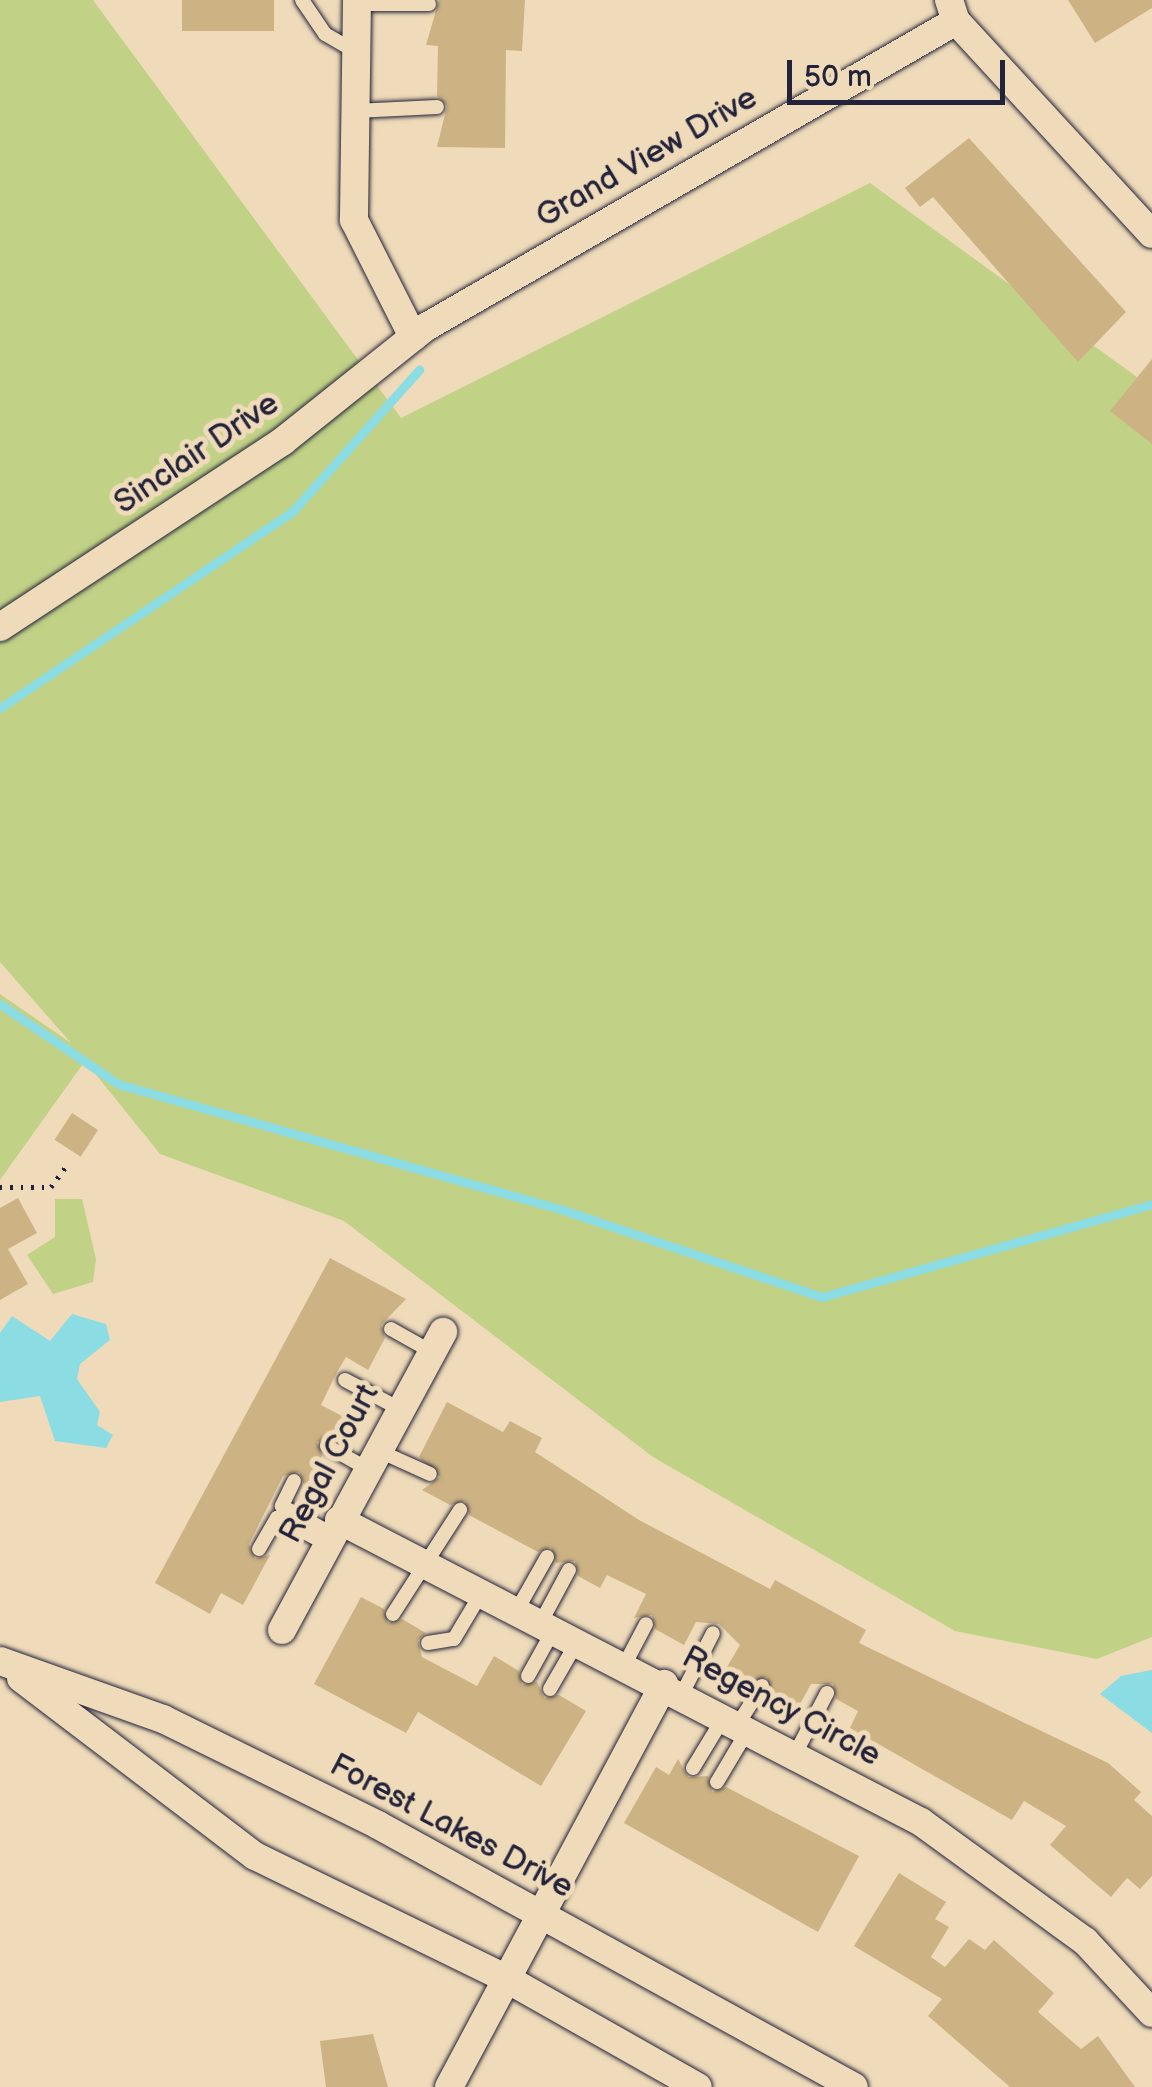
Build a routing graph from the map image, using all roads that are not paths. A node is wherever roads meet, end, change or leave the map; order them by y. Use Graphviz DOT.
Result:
graph roads {
  1 [pos="302,0"];
  2 [pos="357,2"];
  3 [pos="429,4"];
  4 [pos="952,10"];
  5 [pos="354,51"];
  6 [pos="437,107"];
  7 [pos="354,111"];
  8 [pos="1152,234"];
  9 [pos="419,332"];
  10 [pos="0,627"];
  11 [pos="390,1329"];
  12 [pos="438,1342"];
  13 [pos="345,1380"];
  14 [pos="398,1408"];
  15 [pos="328,1446"];
  16 [pos="371,1459"];
  17 [pos="430,1474"];
  18 [pos="294,1482"];
  19 [pos="460,1510"];
  20 [pos="333,1533"];
  21 [pos="259,1550"];
  22 [pos="547,1557"];
  23 [pos="425,1564"];
  24 [pos="569,1570"];
  25 [pos="482,1592"];
  26 [pos="393,1614"];
  27 [pos="646,1624"];
  28 [pos="547,1625"];
  29 [pos="282,1630"];
  30 [pos="713,1633"];
  31 [pos="428,1643"];
  32 [pos="0,1661"];
  33 [pos="625,1664"];
  34 [pos="528,1676"];
  35 [pos="762,1686"];
  36 [pos="550,1689"];
  37 [pos="673,1689"];
  38 [pos="827,1694"];
  39 [pos="737,1723"];
  40 [pos="795,1754"];
  41 [pos="693,1768"];
  42 [pos="717,1782"];
  43 [pos="542,1914"];
  44 [pos="507,1979"];
  45 [pos="1152,2014"];
  46 [pos="450,2087"];
  47 [pos="698,2087"];
  48 [pos="854,2087"];
  1 -- 5 [label="lane"];
  2 -- 3 [label="lane"];
  2 -- 5 [label="street"];
  4 -- 8 [label="street"];
  4 -- 9 [label="street, Grand View Drive"];
  5 -- 7 [label="street"];
  6 -- 7 [label="lane"];
  7 -- 9 [label="street"];
  9 -- 10 [label="street, Sinclair Drive"];
  11 -- 12 [label="lane"];
  12 -- 14 [label="street, Regal Court"];
  13 -- 14 [label="lane"];
  14 -- 16 [label="street, Regal Court"];
  15 -- 16 [label="lane"];
  16 -- 17 [label="lane"];
  16 -- 20 [label="street, Regal Court"];
  18 -- 20 [label="lane"];
  19 -- 23 [label="lane"];
  20 -- 21 [label="lane"];
  20 -- 23 [label="street, Regency Circle"];
  20 -- 29 [label="street, Regal Court"];
  22 -- 28 [label="lane"];
  23 -- 25 [label="street, Regency Circle"];
  23 -- 26 [label="lane"];
  24 -- 28 [label="lane"];
  25 -- 28 [label="street, Regency Circle"];
  25 -- 31 [label="lane"];
  27 -- 33 [label="lane"];
  28 -- 33 [label="street, Regency Circle"];
  28 -- 34 [label="lane"];
  28 -- 36 [label="lane"];
  30 -- 37 [label="lane"];
  32 -- 43 [label="street, Forest Lakes Drive"];
  32 -- 44 [label="street, Forest Lakes Drive"];
  33 -- 37 [label="street, Regency Circle"];
  35 -- 39 [label="lane"];
  37 -- 39 [label="street, Regency Circle"];
  37 -- 43 [label="street"];
  38 -- 40 [label="lane"];
  39 -- 40 [label="street, Regency Circle"];
  39 -- 41 [label="lane"];
  39 -- 42 [label="lane"];
  40 -- 45 [label="street, Regency Circle"];
  43 -- 44 [label="street"];
  43 -- 48 [label="street, Forest Lakes Drive"];
  44 -- 46 [label="street"];
  44 -- 47 [label="street, Forest Lakes Drive"];
}
